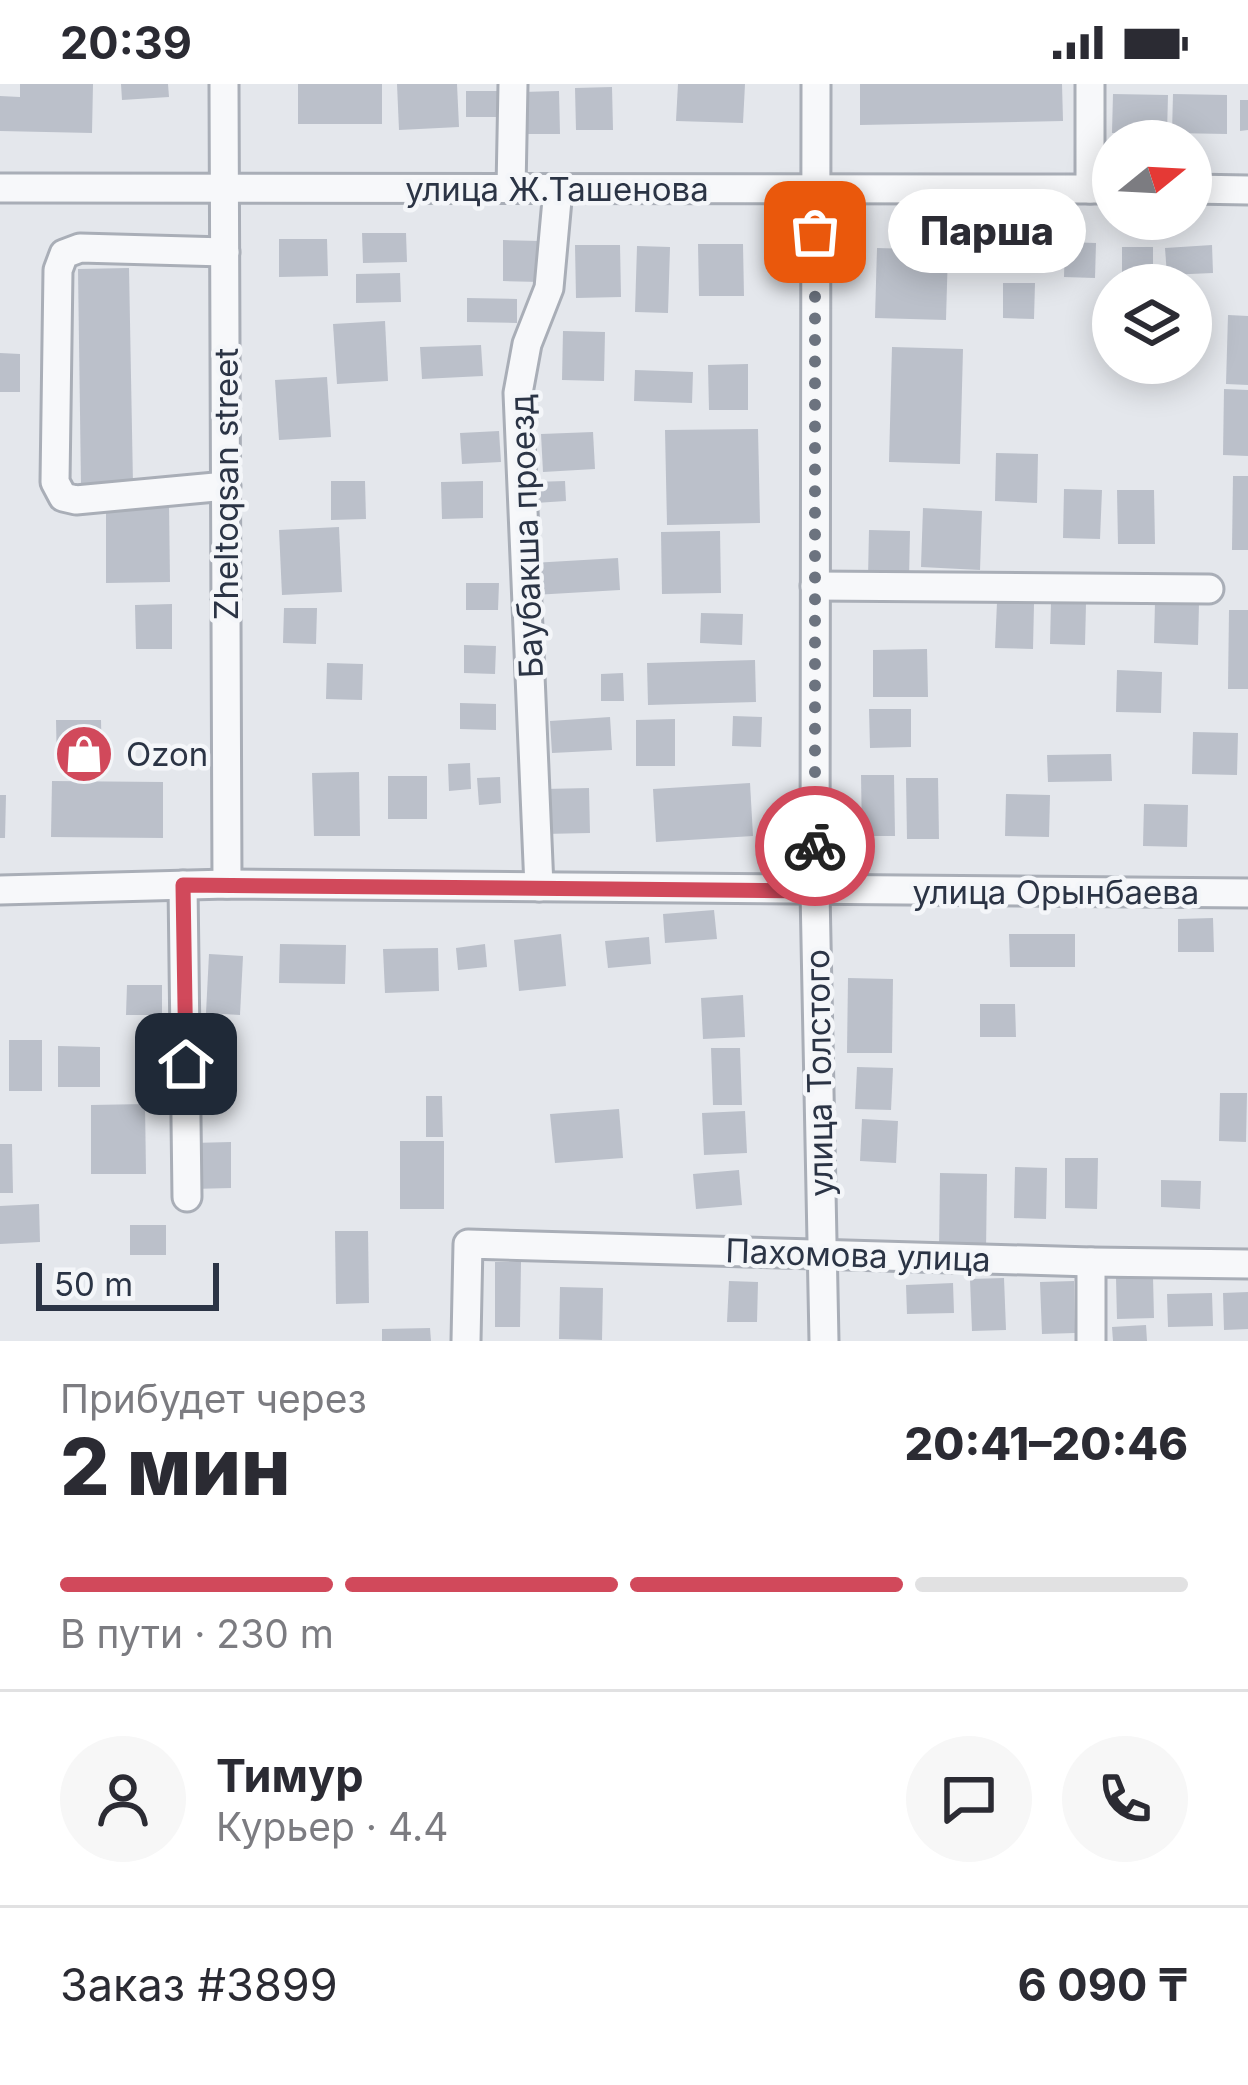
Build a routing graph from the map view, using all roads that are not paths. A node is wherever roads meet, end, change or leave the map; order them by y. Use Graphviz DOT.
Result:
graph roads {
  1 [pos="224,84"];
  2 [pos="513,84"];
  3 [pos="816,84"];
  4 [pos="1090,84"];
  5 [pos="1094,120"];
  6 [pos="0,188"];
  7 [pos="815,188"];
  8 [pos="225,189"];
  9 [pos="511,189"];
  10 [pos="558,189"];
  11 [pos="1092,189"];
  12 [pos="1212,189"];
  13 [pos="1248,190"];
  14 [pos="225,252"];
  15 [pos="226,486"];
  16 [pos="815,586"];
  17 [pos="1209,589"];
  18 [pos="227,884"];
  19 [pos="183,885"];
  20 [pos="539,887"];
  21 [pos="0,890"];
  22 [pos="815,891"];
  23 [pos="1248,893"];
  24 [pos="187,1197"];
  25 [pos="822,1254"];
  26 [pos="1091,1262"];
  27 [pos="1248,1264"];
  28 [pos="466,1341"];
  29 [pos="824,1341"];
  30 [pos="1091,1341"];
  1 -- 8 [label="street, Zheltoqsan street"];
  2 -- 9 [label="street"];
  3 -- 7 [label="street, улица Толстого"];
  4 -- 5 [label="street"];
  6 -- 8 [label="street, улица Ж.Ташенова"];
  7 -- 10 [label="street, улица Ж.Ташенова"];
  7 -- 11 [label="street, улица Ж.Ташенова"];
  7 -- 16 [label="street, улица Толстого"];
  8 -- 9 [label="street, улица Ж.Ташенова"];
  8 -- 14 [label="street, Zheltoqsan street"];
  9 -- 10 [label="street, улица Ж.Ташенова"];
  10 -- 20 [label="street, Баубакша проезд"];
  12 -- 13 [label="street"];
  14 -- 15 [label="street, Zheltoqsan street"];
  14 -- 15 [label="street"];
  15 -- 18 [label="street, Zheltoqsan street"];
  16 -- 17 [label="street"];
  16 -- 22 [label="street, улица Толстого"];
  18 -- 19 [label="street, улица Орынбаева"];
  18 -- 20 [label="street, улица Орынбаева"];
  19 -- 21 [label="street, улица Орынбаева"];
  19 -- 24 [label="street"];
  20 -- 22 [label="street, улица Орынбаева"];
  22 -- 23 [label="street, улица Орынбаева"];
  22 -- 25 [label="street, улица Толстого"];
  25 -- 26 [label="street, Пахомова улица"];
  25 -- 28 [label="street, Пахомова улица"];
  25 -- 29 [label="street, улица Толстого"];
  26 -- 27 [label="street, Пахомова улица"];
  26 -- 30 [label="street"];
}
